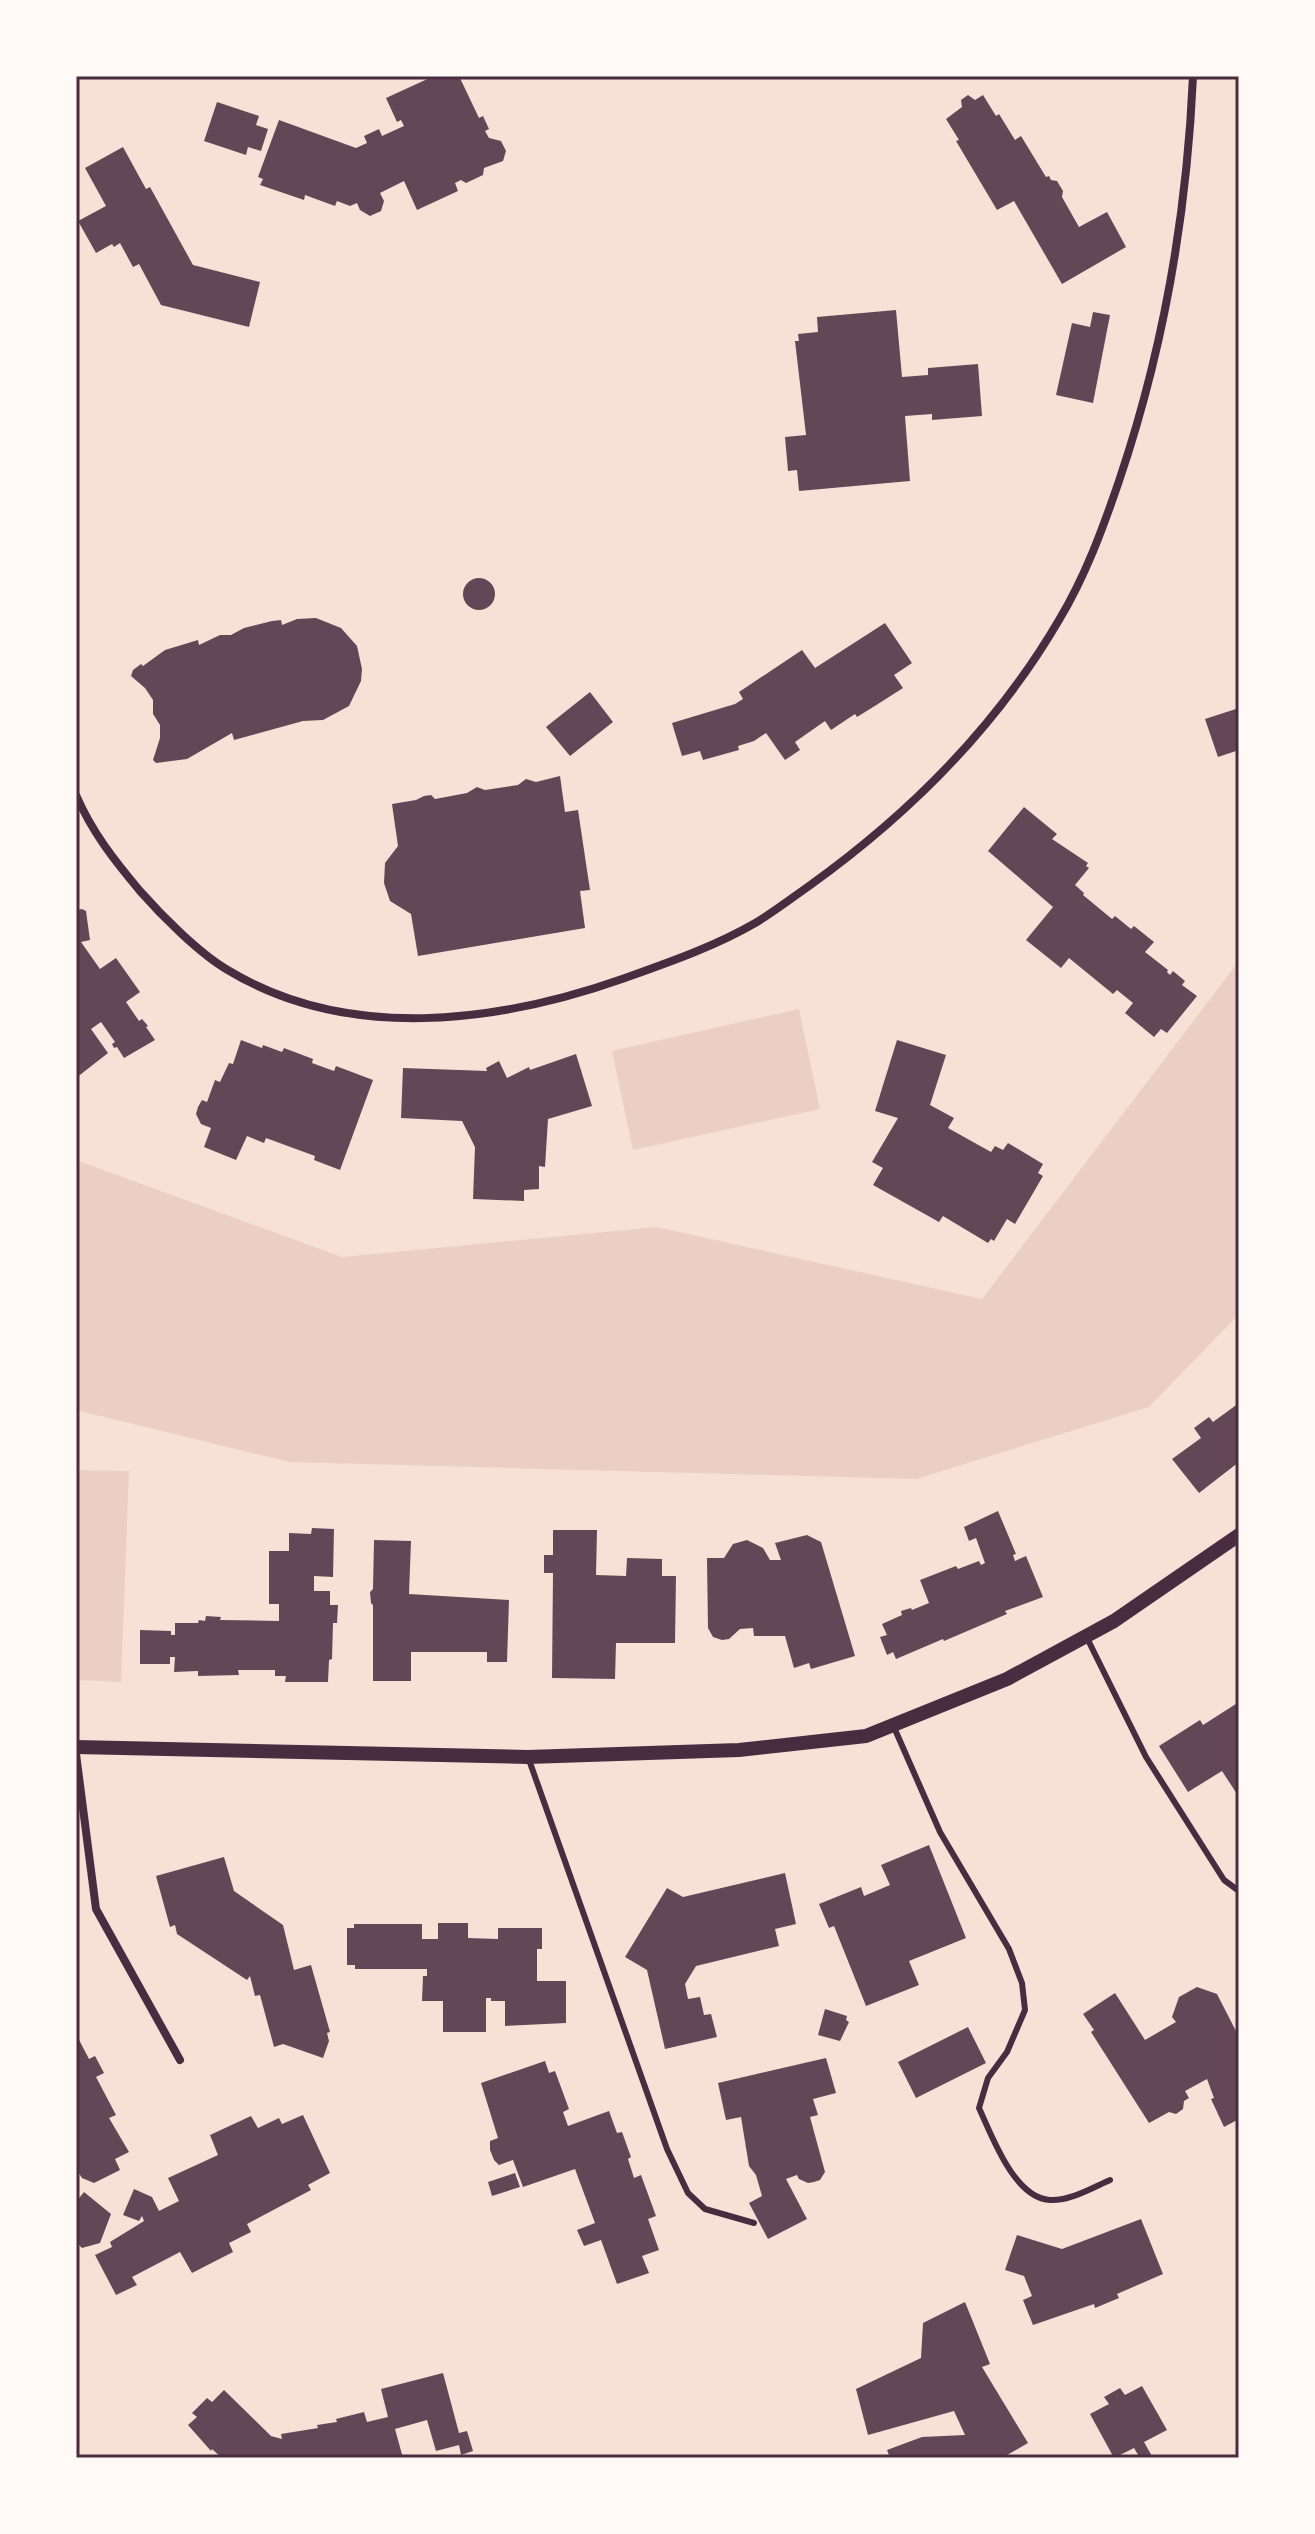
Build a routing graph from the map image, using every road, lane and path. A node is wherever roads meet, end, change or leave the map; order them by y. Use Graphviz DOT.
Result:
graph roads {
  1 [pos="1193,76"];
  2 [pos="76,795"];
  3 [pos="1239,1535"];
  4 [pos="1086,1636"];
  5 [pos="893,1725"];
  6 [pos="76,1747"];
  7 [pos="76,1754"];
  8 [pos="528,1757"];
  9 [pos="1239,1891"];
  10 [pos="180,2060"];
  11 [pos="1110,2180"];
  12 [pos="754,2223"];
  1 -- 2 [label="street"];
  3 -- 4 [label="street"];
  4 -- 5 [label="street"];
  4 -- 9 [label="lane"];
  5 -- 8 [label="street"];
  5 -- 11 [label="lane"];
  6 -- 8 [label="street"];
  7 -- 10 [label="street"];
  8 -- 12 [label="lane"];
}
